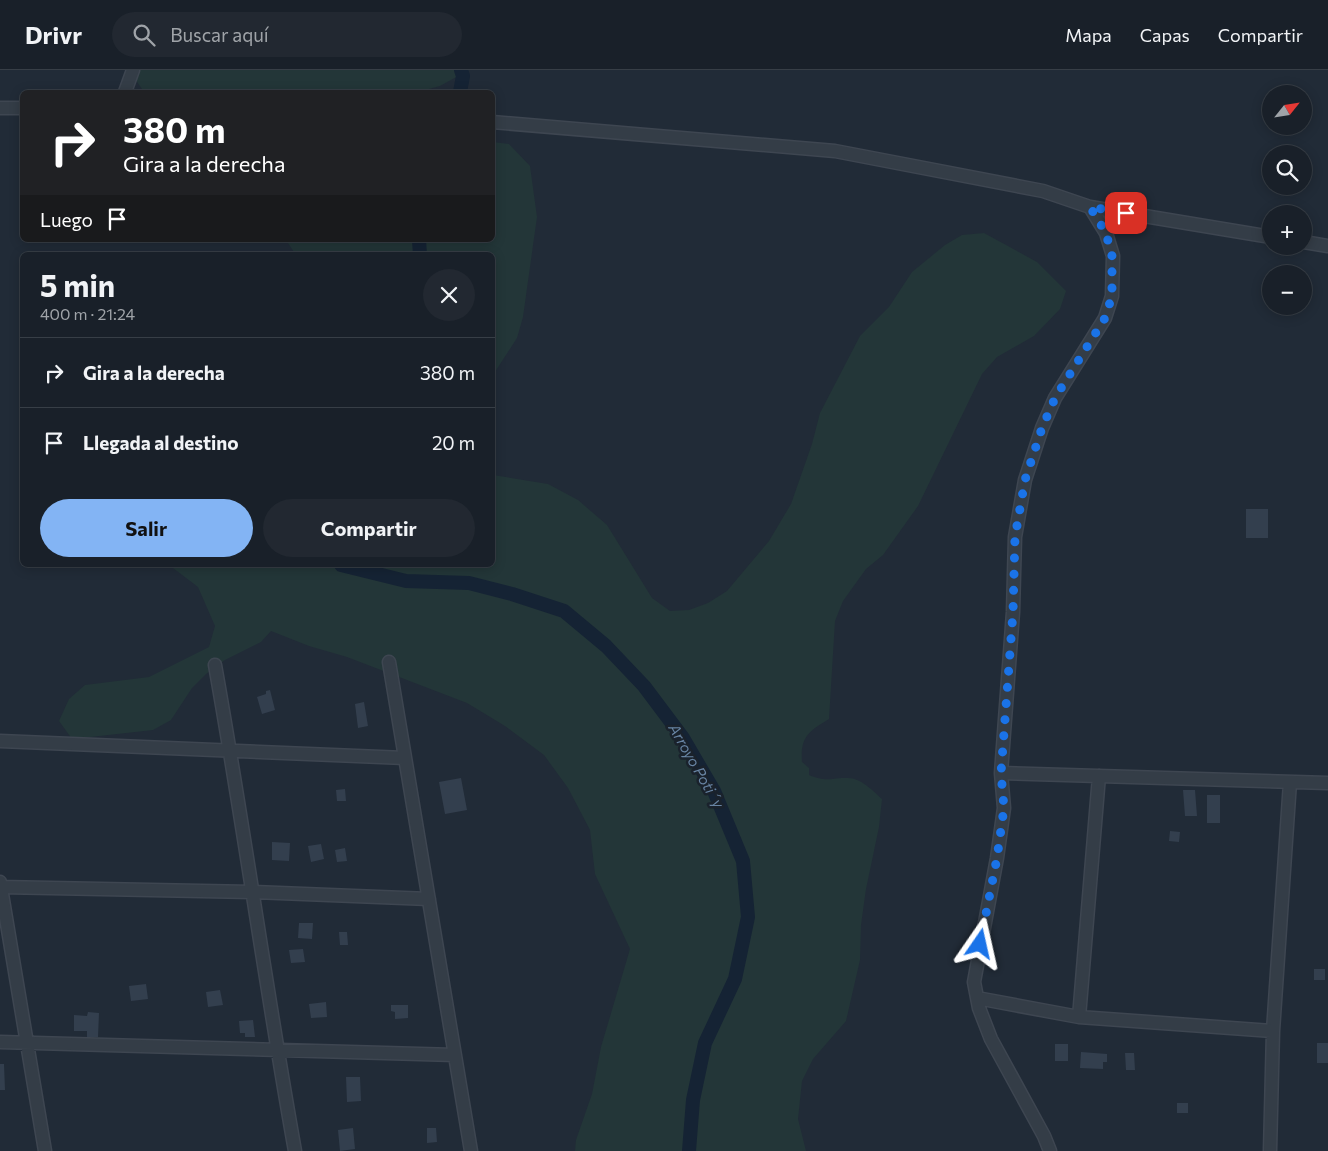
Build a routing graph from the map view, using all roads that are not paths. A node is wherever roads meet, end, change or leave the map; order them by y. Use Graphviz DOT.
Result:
graph roads {
  1 [pos="133,70"];
  2 [pos="127,90"];
  3 [pos="0,108"];
  4 [pos="20,108"];
  5 [pos="495,122"];
  6 [pos="1090,207"];
  7 [pos="1262,236"];
  8 [pos="1312,243"];
  9 [pos="1328,246"];
  10 [pos="389,662"];
  11 [pos="215,665"];
  12 [pos="0,741"];
  13 [pos="230,751"];
  14 [pos="405,758"];
  15 [pos="1001,773"];
  16 [pos="1099,776"];
  17 [pos="1290,782"];
  18 [pos="1328,783"];
  19 [pos="0,886"];
  20 [pos="252,892"];
  21 [pos="429,899"];
  22 [pos="977,998"];
  23 [pos="1079,1017"];
  24 [pos="1273,1031"];
  25 [pos="0,1042"];
  26 [pos="27,1042"];
  27 [pos="277,1050"];
  28 [pos="455,1055"];
  29 [pos="45,1151"];
  30 [pos="295,1151"];
  31 [pos="471,1151"];
  32 [pos="1050,1151"];
  33 [pos="1270,1151"];
  1 -- 2 [label="street"];
  3 -- 4 [label="street"];
  5 -- 6 [label="street"];
  6 -- 7 [label="street"];
  6 -- 15 [label="street"];
  8 -- 9 [label="street"];
  10 -- 14 [label="street"];
  11 -- 13 [label="street"];
  12 -- 13 [label="street"];
  13 -- 14 [label="street"];
  13 -- 20 [label="street"];
  14 -- 21 [label="street"];
  15 -- 16 [label="street"];
  15 -- 22 [label="street"];
  16 -- 17 [label="street"];
  16 -- 23 [label="street"];
  17 -- 18 [label="street"];
  17 -- 24 [label="street"];
  19 -- 20 [label="street"];
  19 -- 26 [label="street"];
  20 -- 21 [label="street"];
  20 -- 27 [label="street"];
  21 -- 28 [label="street"];
  22 -- 23 [label="street"];
  22 -- 32 [label="street"];
  23 -- 24 [label="street"];
  24 -- 33 [label="street"];
  25 -- 26 [label="street"];
  26 -- 27 [label="street"];
  26 -- 29 [label="street"];
  27 -- 28 [label="street"];
  27 -- 30 [label="street"];
  28 -- 31 [label="street"];
}
